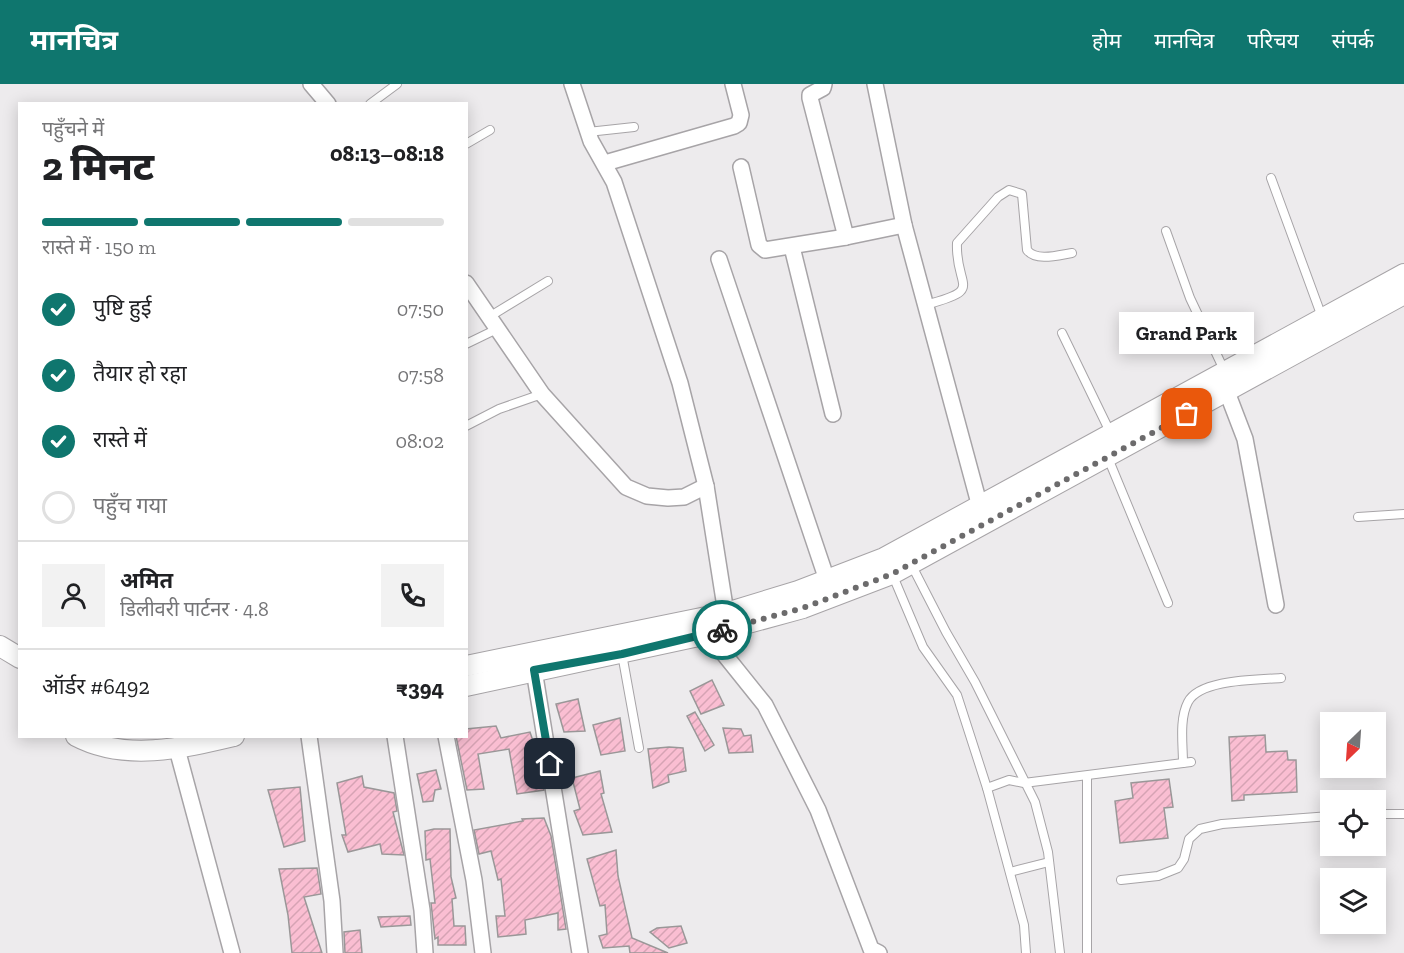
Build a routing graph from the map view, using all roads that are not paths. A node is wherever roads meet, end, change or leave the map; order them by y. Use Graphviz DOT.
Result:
graph roads {
  1 [pos="311,84"];
  2 [pos="397,84"];
  3 [pos="572,84"];
  4 [pos="733,84"];
  5 [pos="824,84"];
  6 [pos="875,84"];
  7 [pos="326,102"];
  8 [pos="373,102"];
  9 [pos="634,127"];
  10 [pos="490,130"];
  11 [pos="588,132"];
  12 [pos="468,143"];
  13 [pos="604,163"];
  14 [pos="741,167"];
  15 [pos="1271,178"];
  16 [pos="904,225"];
  17 [pos="1166,231"];
  18 [pos="846,237"];
  19 [pos="792,247"];
  20 [pos="1072,253"];
  21 [pos="719,259"];
  22 [pos="1404,274"];
  23 [pos="548,281"];
  24 [pos="468,285"];
  25 [pos="1404,294"];
  26 [pos="926,305"];
  27 [pos="1322,318"];
  28 [pos="493,323"];
  29 [pos="1062,333"];
  30 [pos="468,342"];
  31 [pos="1226,383"];
  32 [pos="542,394"];
  33 [pos="833,414"];
  34 [pos="468,425"];
  35 [pos="1112,435"];
  36 [pos="1107,457"];
  37 [pos="706,486"];
  38 [pos="980,507"];
  39 [pos="1404,514"];
  40 [pos="1358,517"];
  41 [pos="908,557"];
  42 [pos="888,566"];
  43 [pos="827,580"];
  44 [pos="1168,603"];
  45 [pos="1275,605"];
  46 [pos="726,613"];
  47 [pos="708,634"];
  48 [pos="0,646"];
  49 [pos="622,654"];
  50 [pos="18,657"];
  51 [pos="468,666"];
  52 [pos="534,670"];
  53 [pos="1281,678"];
  54 [pos="468,686"];
  55 [pos="80,738"];
  56 [pos="225,738"];
  57 [pos="309,738"];
  58 [pos="396,738"];
  59 [pos="446,738"];
  60 [pos="639,748"];
  61 [pos="177,749"];
  62 [pos="1086,776"];
  63 [pos="1024,783"];
  64 [pos="987,788"];
  65 [pos="1386,814"];
  66 [pos="1404,814"];
  67 [pos="1320,817"];
  68 [pos="1049,862"];
  69 [pos="1010,873"];
  70 [pos="1121,880"];
  71 [pos="232,953"];
  72 [pos="335,953"];
  73 [pos="425,953"];
  74 [pos="483,953"];
  75 [pos="580,953"];
  76 [pos="879,953"];
  77 [pos="1026,953"];
  78 [pos="1060,953"];
  79 [pos="1087,953"];
  1 -- 7 [label="street"];
  2 -- 8 [label="lane"];
  3 -- 11 [label="street"];
  4 -- 13 [label="street"];
  5 -- 18 [label="street"];
  6 -- 16 [label="street"];
  9 -- 11 [label="lane"];
  10 -- 12 [label="lane"];
  11 -- 13 [label="street"];
  13 -- 37 [label="street"];
  14 -- 19 [label="street"];
  15 -- 27 [label="lane"];
  16 -- 18 [label="street"];
  16 -- 26 [label="street"];
  17 -- 31 [label="lane"];
  18 -- 19 [label="street"];
  19 -- 33 [label="street"];
  20 -- 26 [label="lane"];
  21 -- 43 [label="street"];
  22 -- 27 [label="street"];
  23 -- 28 [label="lane"];
  24 -- 28 [label="street"];
  25 -- 31 [label="street"];
  26 -- 38 [label="street"];
  27 -- 31 [label="street"];
  28 -- 30 [label="lane"];
  28 -- 32 [label="street"];
  29 -- 35 [label="lane"];
  31 -- 35 [label="street"];
  31 -- 36 [label="street"];
  31 -- 45 [label="street"];
  32 -- 34 [label="lane"];
  32 -- 37 [label="street"];
  35 -- 38 [label="street"];
  36 -- 41 [label="street"];
  36 -- 44 [label="lane"];
  37 -- 46 [label="street"];
  38 -- 41 [label="street"];
  39 -- 40 [label="lane"];
  41 -- 42 [label="street"];
  41 -- 63 [label="lane"];
  42 -- 43 [label="street"];
  42 -- 47 [label="street"];
  42 -- 64 [label="lane"];
  43 -- 46 [label="street"];
  46 -- 51 [label="street"];
  47 -- 49 [label="street"];
  47 -- 76 [label="street"];
  48 -- 50 [label="street"];
  49 -- 52 [label="street"];
  49 -- 60 [label="lane"];
  52 -- 54 [label="street"];
  52 -- 75 [label="street"];
  53 -- 62 [label="lane"];
  55 -- 61 [label="street"];
  56 -- 61 [label="street"];
  57 -- 72 [label="street"];
  58 -- 73 [label="street"];
  59 -- 74 [label="street"];
  61 -- 71 [label="street"];
  62 -- 63 [label="lane"];
  62 -- 79 [label="lane"];
  63 -- 64 [label="lane"];
  63 -- 68 [label="lane"];
  64 -- 69 [label="lane"];
  65 -- 66 [label="lane"];
  67 -- 70 [label="lane"];
  68 -- 69 [label="lane"];
  68 -- 78 [label="lane"];
  69 -- 77 [label="lane"];
}
